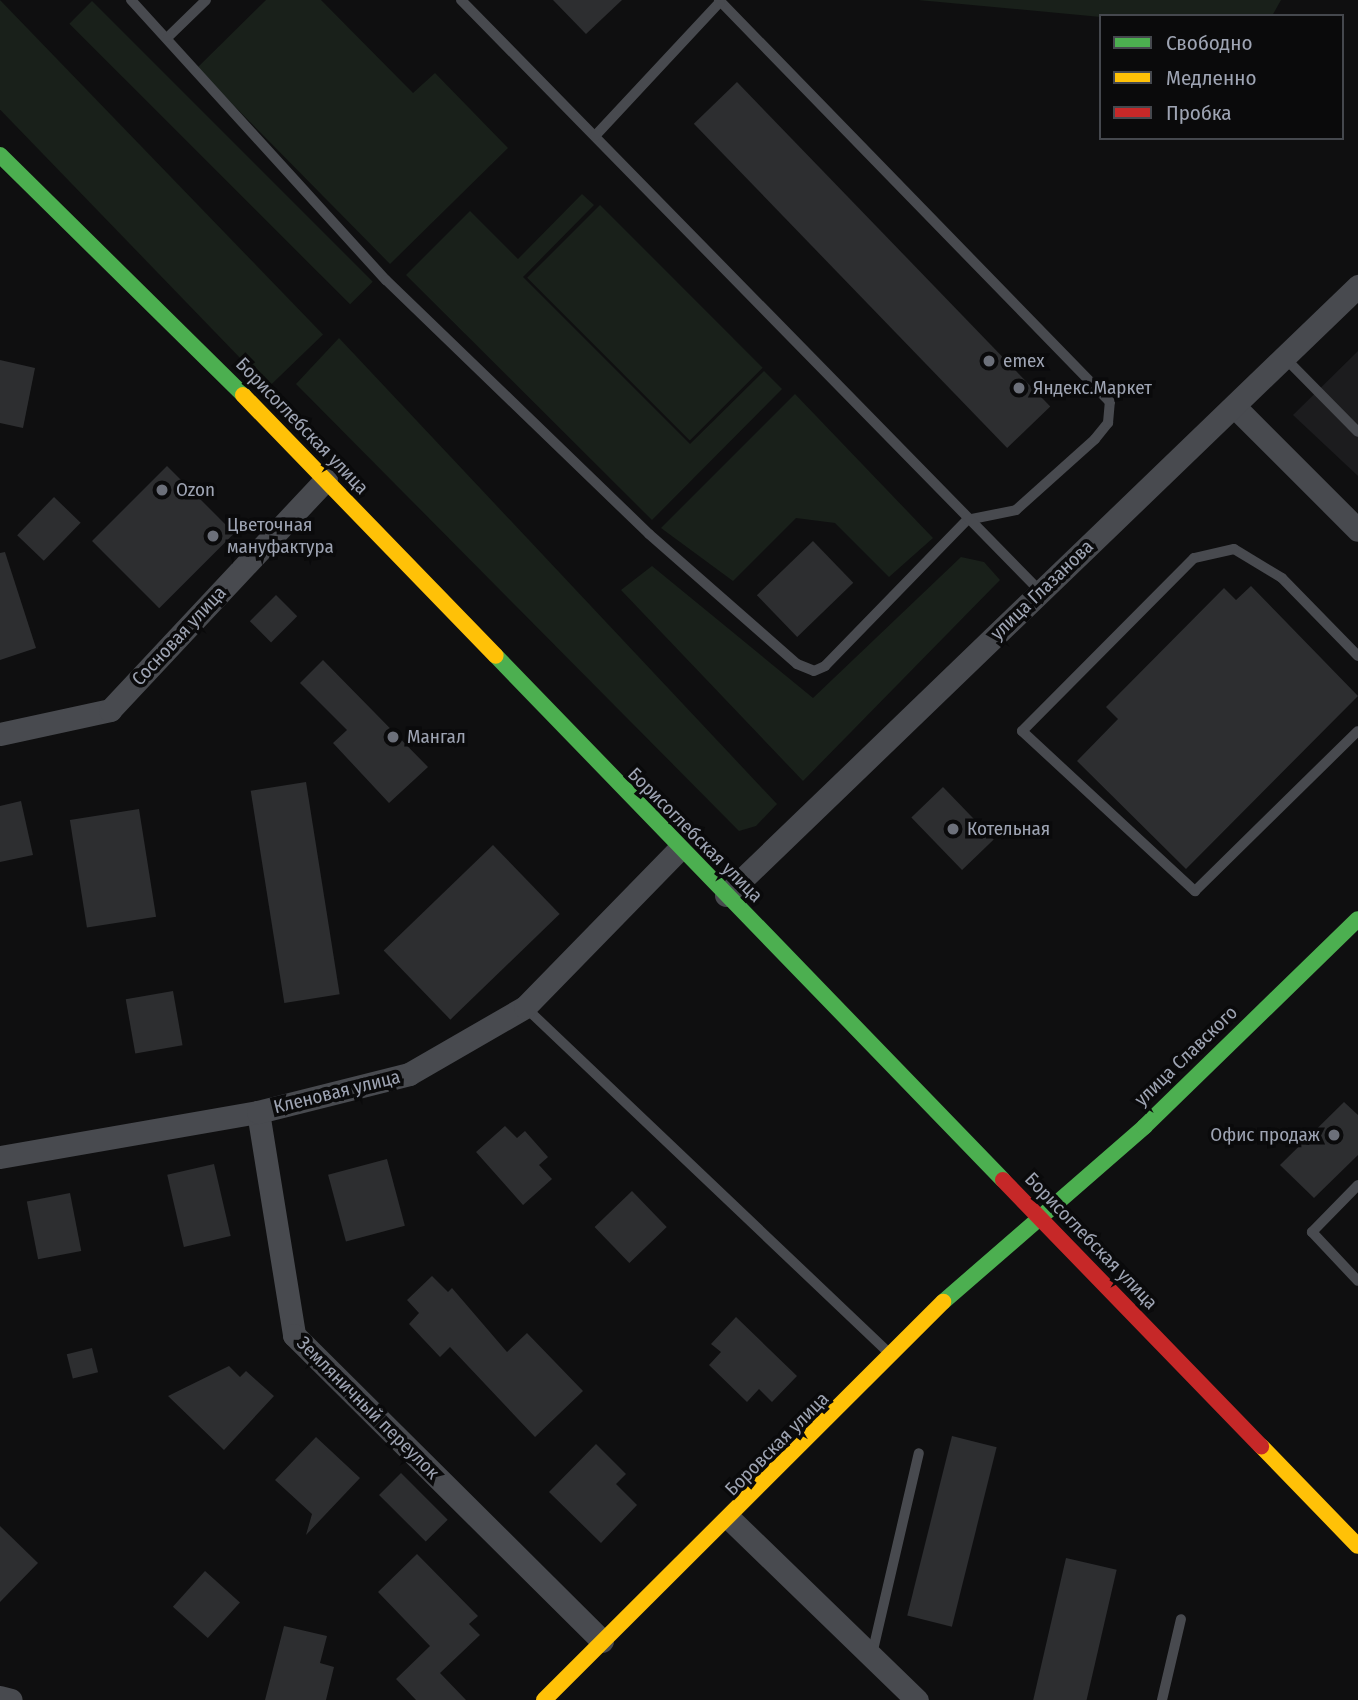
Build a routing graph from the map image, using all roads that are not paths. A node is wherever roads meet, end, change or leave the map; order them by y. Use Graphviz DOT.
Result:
graph roads {
  1 [pos="131,0"];
  2 [pos="206,0"];
  3 [pos="461,0"];
  4 [pos="720,1"];
  5 [pos="167,37"];
  6 [pos="595,136"];
  7 [pos="0,155"];
  8 [pos="1358,286"];
  9 [pos="1284,357"];
  10 [pos="1234,406"];
  11 [pos="1358,432"];
  12 [pos="326,479"];
  13 [pos="967,520"];
  14 [pos="1358,530"];
  15 [pos="1041,592"];
  16 [pos="1358,656"];
  17 [pos="1358,731"];
  18 [pos="0,734"];
  19 [pos="678,850"];
  20 [pos="726,895"];
  21 [pos="1358,919"];
  22 [pos="525,1007"];
  23 [pos="258,1112"];
  24 [pos="0,1157"];
  25 [pos="1358,1185"];
  26 [pos="1040,1219"];
  27 [pos="1358,1281"];
  28 [pos="894,1357"];
  29 [pos="919,1453"];
  30 [pos="731,1520"];
  31 [pos="1358,1546"];
  32 [pos="1181,1619"];
  33 [pos="601,1641"];
  34 [pos="873,1650"];
  35 [pos="0,1697"];
  36 [pos="11,1700"];
  37 [pos="544,1700"];
  38 [pos="917,1700"];
  39 [pos="1162,1700"];
  1 -- 5 [label="lane"];
  2 -- 5 [label="lane"];
  3 -- 6 [label="lane"];
  4 -- 6 [label="lane"];
  4 -- 13 [label="lane"];
  5 -- 13 [label="lane"];
  6 -- 13 [label="lane"];
  7 -- 12 [label="street, Борисоглебская улица"];
  8 -- 9 [label="street, улица Глазанова"];
  9 -- 10 [label="street, улица Глазанова"];
  9 -- 11 [label="lane"];
  10 -- 14 [label="street"];
  10 -- 15 [label="street, улица Глазанова"];
  12 -- 18 [label="street, Сосновая улица"];
  12 -- 19 [label="street, Борисоглебская улица"];
  13 -- 15 [label="lane"];
  15 -- 20 [label="street, улица Глазанова"];
  16 -- 17 [label="lane"];
  19 -- 20 [label="street, Борисоглебская улица"];
  19 -- 22 [label="street, Кленовая улица"];
  20 -- 26 [label="street, Борисоглебская улица"];
  21 -- 26 [label="street, улица Славского"];
  22 -- 23 [label="street, Кленовая улица"];
  22 -- 28 [label="lane"];
  23 -- 24 [label="street, Кленовая улица"];
  23 -- 33 [label="street, Земляничный переулок"];
  25 -- 27 [label="lane"];
  26 -- 28 [label="street, Боровская улица"];
  26 -- 31 [label="street, Борисоглебская улица"];
  28 -- 30 [label="street, Боровская улица"];
  29 -- 34 [label="lane"];
  30 -- 33 [label="street, Боровская улица"];
  30 -- 34 [label="street"];
  32 -- 39 [label="lane"];
  33 -- 37 [label="street, Боровская улица"];
  34 -- 38 [label="street"];
  35 -- 36 [label="street"];
}
